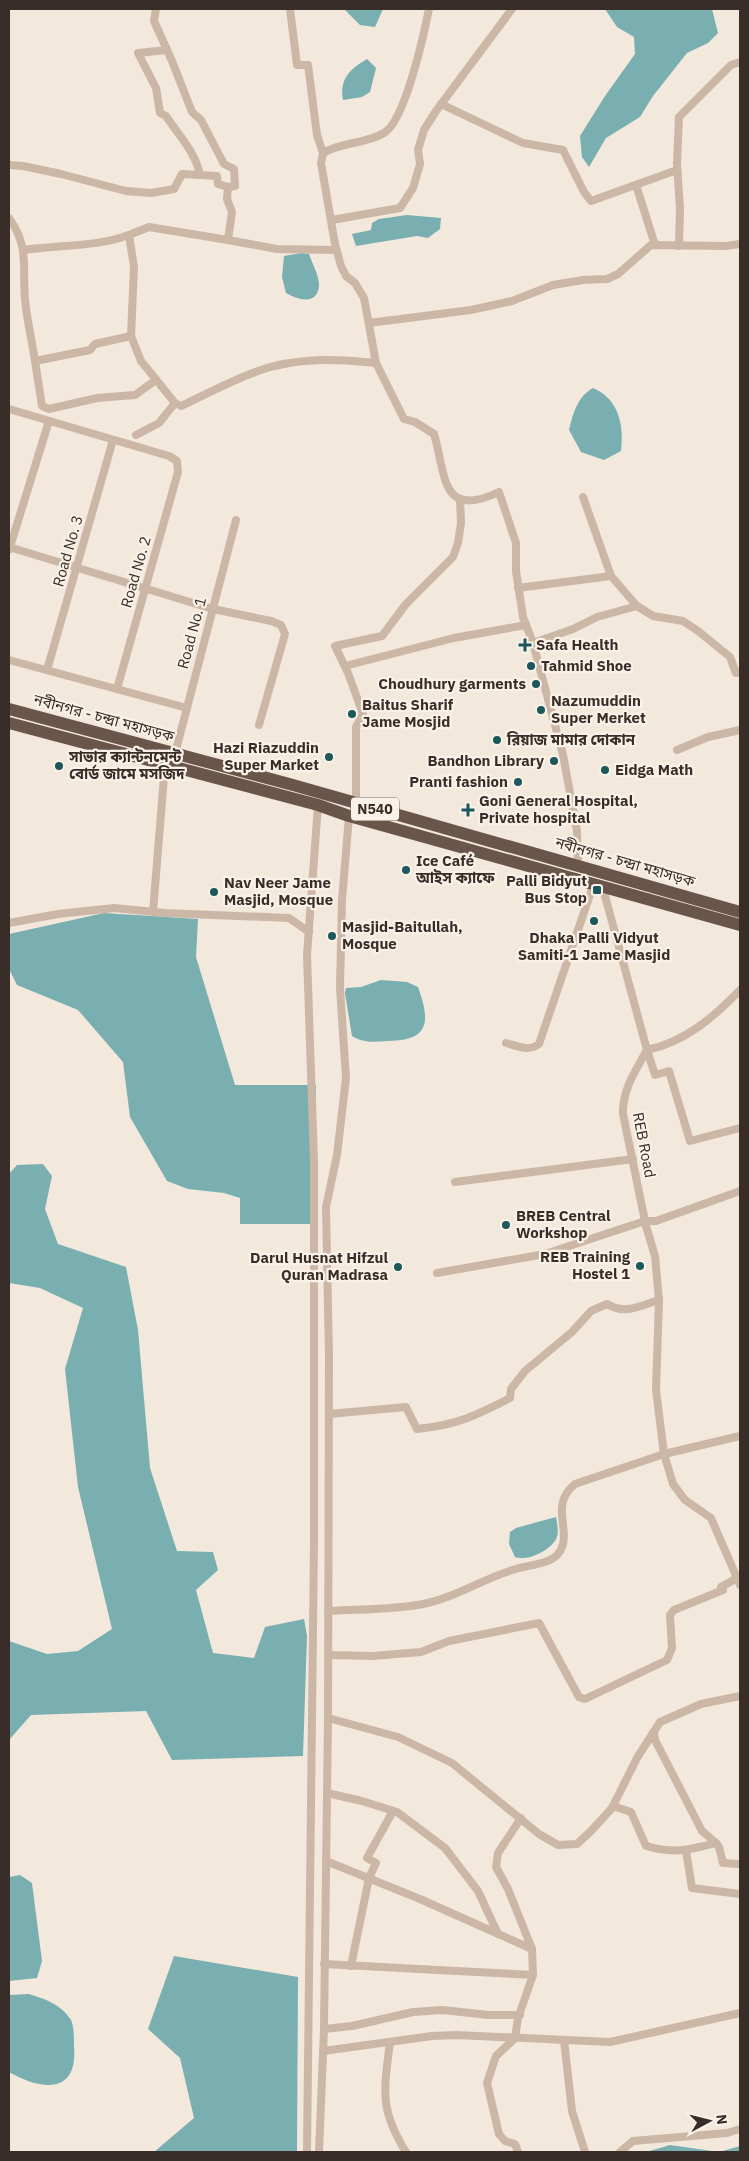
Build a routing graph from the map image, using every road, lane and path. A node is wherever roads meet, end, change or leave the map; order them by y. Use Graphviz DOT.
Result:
graph roads {
  1 [pos="156,9"];
  2 [pos="290,9"];
  3 [pos="429,9"];
  4 [pos="512,9"];
  5 [pos="168,50"];
  6 [pos="740,62"];
  7 [pos="441,104"];
  8 [pos="323,153"];
  9 [pos="9,165"];
  10 [pos="677,170"];
  11 [pos="200,175"];
  12 [pos="636,185"];
  13 [pos="228,187"];
  14 [pos="9,218"];
  15 [pos="332,220"];
  16 [pos="129,235"];
  17 [pos="228,240"];
  18 [pos="740,244"];
  19 [pos="655,245"];
  20 [pos="679,246"];
  21 [pos="24,250"];
  22 [pos="336,250"];
  23 [pos="369,323"];
  24 [pos="131,336"];
  25 [pos="35,361"];
  26 [pos="376,362"];
  27 [pos="156,380"];
  28 [pos="176,403"];
  29 [pos="9,409"];
  30 [pos="50,421"];
  31 [pos="136,436"];
  32 [pos="114,440"];
  33 [pos="583,497"];
  34 [pos="460,499"];
  35 [pos="236,520"];
  36 [pos="9,548"];
  37 [pos="77,568"];
  38 [pos="612,576"];
  39 [pos="146,588"];
  40 [pos="518,588"];
  41 [pos="637,606"];
  42 [pos="213,609"];
  43 [pos="526,625"];
  44 [pos="534,643"];
  45 [pos="9,660"];
  46 [pos="345,666"];
  47 [pos="48,670"];
  48 [pos="740,673"];
  49 [pos="117,689"];
  50 [pos="187,708"];
  51 [pos="9,709"];
  52 [pos="9,723"];
  53 [pos="259,725"];
  54 [pos="740,730"];
  55 [pos="677,750"];
  56 [pos="174,754"];
  57 [pos="165,764"];
  58 [pos="356,803"];
  59 [pos="318,805"];
  60 [pos="349,816"];
  61 [pos="578,865"];
  62 [pos="598,884"];
  63 [pos="153,912"];
  64 [pos="740,912"];
  65 [pos="9,923"];
  66 [pos="740,925"];
  67 [pos="309,932"];
  68 [pos="740,990"];
  69 [pos="506,1043"];
  70 [pos="647,1050"];
  71 [pos="740,1128"];
  72 [pos="633,1159"];
  73 [pos="455,1182"];
  74 [pos="740,1191"];
  75 [pos="645,1221"];
  76 [pos="437,1273"];
  77 [pos="659,1300"];
  78 [pos="329,1414"];
  79 [pos="740,1436"];
  80 [pos="664,1454"];
  81 [pos="739,1582"];
  82 [pos="328,1611"];
  83 [pos="328,1654"];
  84 [pos="740,1696"];
  85 [pos="328,1718"];
  86 [pos="654,1732"];
  87 [pos="327,1793"];
  88 [pos="613,1806"];
  89 [pos="394,1811"];
  90 [pos="521,1818"];
  91 [pos="716,1843"];
  92 [pos="686,1851"];
  93 [pos="326,1861"];
  94 [pos="740,1864"];
  95 [pos="369,1878"];
  96 [pos="740,1894"];
  97 [pos="498,1934"];
  98 [pos="532,1949"];
  99 [pos="324,1964"];
  100 [pos="351,1966"];
  101 [pos="533,1975"];
  102 [pos="740,2013"];
  103 [pos="520,2015"];
  104 [pos="324,2029"];
  105 [pos="514,2038"];
  106 [pos="564,2040"];
  107 [pos="390,2042"];
  108 [pos="323,2050"];
  109 [pos="740,2129"];
  110 [pos="307,2152"];
  111 [pos="319,2152"];
  112 [pos="406,2152"];
  113 [pos="518,2152"];
  114 [pos="585,2152"];
  115 [pos="620,2152"];
  1 -- 5 [label="street"];
  2 -- 8 [label="street"];
  3 -- 8 [label="street"];
  4 -- 7 [label="street"];
  5 -- 11 [label="street"];
  5 -- 13 [label="street"];
  6 -- 10 [label="street"];
  7 -- 12 [label="street"];
  7 -- 15 [label="street"];
  8 -- 15 [label="street"];
  9 -- 11 [label="street"];
  10 -- 12 [label="street"];
  10 -- 20 [label="street"];
  11 -- 13 [label="street"];
  12 -- 19 [label="street"];
  13 -- 17 [label="street"];
  14 -- 21 [label="street"];
  15 -- 22 [label="street"];
  16 -- 17 [label="street"];
  16 -- 21 [label="street"];
  16 -- 24 [label="street"];
  17 -- 22 [label="street"];
  18 -- 20 [label="street"];
  19 -- 20 [label="street"];
  19 -- 23 [label="street"];
  21 -- 25 [label="street"];
  22 -- 23 [label="street"];
  23 -- 26 [label="street"];
  24 -- 25 [label="street"];
  24 -- 27 [label="street"];
  25 -- 27 [label="street"];
  26 -- 28 [label="street"];
  26 -- 34 [label="street"];
  27 -- 28 [label="street"];
  28 -- 31 [label="street"];
  29 -- 30 [label="street"];
  30 -- 32 [label="street"];
  30 -- 36 [label="street"];
  32 -- 37 [label="street, Road No. 3"];
  32 -- 39 [label="street, Road No. 2"];
  33 -- 38 [label="street"];
  34 -- 40 [label="street"];
  34 -- 46 [label="street"];
  35 -- 42 [label="street, Road No. 1"];
  36 -- 37 [label="street"];
  37 -- 39 [label="street"];
  37 -- 47 [label="street, Road No. 3"];
  38 -- 40 [label="street"];
  38 -- 41 [label="street"];
  39 -- 42 [label="street"];
  39 -- 49 [label="street, Road No. 2"];
  40 -- 43 [label="street"];
  41 -- 44 [label="street"];
  41 -- 48 [label="street"];
  42 -- 50 [label="street, Road No. 1"];
  42 -- 53 [label="street"];
  43 -- 44 [label="street"];
  43 -- 46 [label="street"];
  44 -- 61 [label="street"];
  45 -- 47 [label="street"];
  46 -- 58 [label="street"];
  47 -- 49 [label="street"];
  49 -- 50 [label="street"];
  50 -- 56 [label="street, Road No. 1"];
  51 -- 56 [label="highway, নবীনগর - চন্দ্রা মহাসড়ক / N540"];
  52 -- 57 [label="highway, নবীনগর - চন্দ্রা মহাসড়ক / N540"];
  54 -- 55 [label="street"];
  56 -- 58 [label="highway, নবীনগর - চন্দ্রা মহাসড়ক / N540"];
  57 -- 59 [label="highway, নবীনগর - চন্দ্রা মহাসড়ক / N540"];
  57 -- 63 [label="street"];
  58 -- 61 [label="highway, নবীনগর - চন্দ্রা মহাসড়ক / N540"];
  59 -- 60 [label="highway, নবীনগর - চন্দ্রা মহাসড়ক / N540"];
  59 -- 67 [label="street"];
  60 -- 62 [label="highway, নবীনগর - চন্দ্রা মহাসড়ক / N540"];
  60 -- 78 [label="street"];
  61 -- 64 [label="highway, নবীনগর - চন্দ্রা মহাসড়ক / N540"];
  62 -- 66 [label="highway, নবীনগর - চন্দ্রা মহাসড়ক / N540"];
  62 -- 69 [label="street"];
  62 -- 70 [label="street"];
  63 -- 65 [label="street"];
  63 -- 67 [label="street"];
  67 -- 110 [label="street"];
  68 -- 70 [label="street"];
  70 -- 71 [label="street"];
  70 -- 72 [label="street, REB Road"];
  72 -- 73 [label="street"];
  72 -- 75 [label="street, REB Road"];
  74 -- 75 [label="street"];
  75 -- 76 [label="street"];
  75 -- 77 [label="street, REB Road"];
  77 -- 78 [label="street"];
  77 -- 80 [label="street, REB Road"];
  78 -- 82 [label="street"];
  79 -- 80 [label="street"];
  80 -- 81 [label="street, REB Road"];
  80 -- 82 [label="street"];
  81 -- 83 [label="street"];
  82 -- 83 [label="street"];
  83 -- 85 [label="street"];
  84 -- 86 [label="street"];
  85 -- 87 [label="street"];
  85 -- 90 [label="street"];
  86 -- 88 [label="street"];
  86 -- 91 [label="street"];
  87 -- 89 [label="street"];
  87 -- 93 [label="street"];
  88 -- 90 [label="street"];
  88 -- 92 [label="street"];
  89 -- 95 [label="street"];
  89 -- 97 [label="street"];
  90 -- 98 [label="street"];
  91 -- 92 [label="street"];
  91 -- 94 [label="street"];
  92 -- 96 [label="street"];
  93 -- 95 [label="street"];
  93 -- 99 [label="street"];
  95 -- 97 [label="street"];
  95 -- 100 [label="street"];
  97 -- 98 [label="street"];
  98 -- 101 [label="street"];
  99 -- 100 [label="street"];
  99 -- 104 [label="street"];
  100 -- 101 [label="street"];
  101 -- 103 [label="street"];
  102 -- 106 [label="street"];
  103 -- 104 [label="street"];
  103 -- 105 [label="street"];
  104 -- 108 [label="street"];
  105 -- 106 [label="street"];
  105 -- 107 [label="street"];
  105 -- 113 [label="street"];
  106 -- 114 [label="street"];
  107 -- 108 [label="street"];
  107 -- 112 [label="street"];
  108 -- 111 [label="street"];
  109 -- 115 [label="street"];
}
